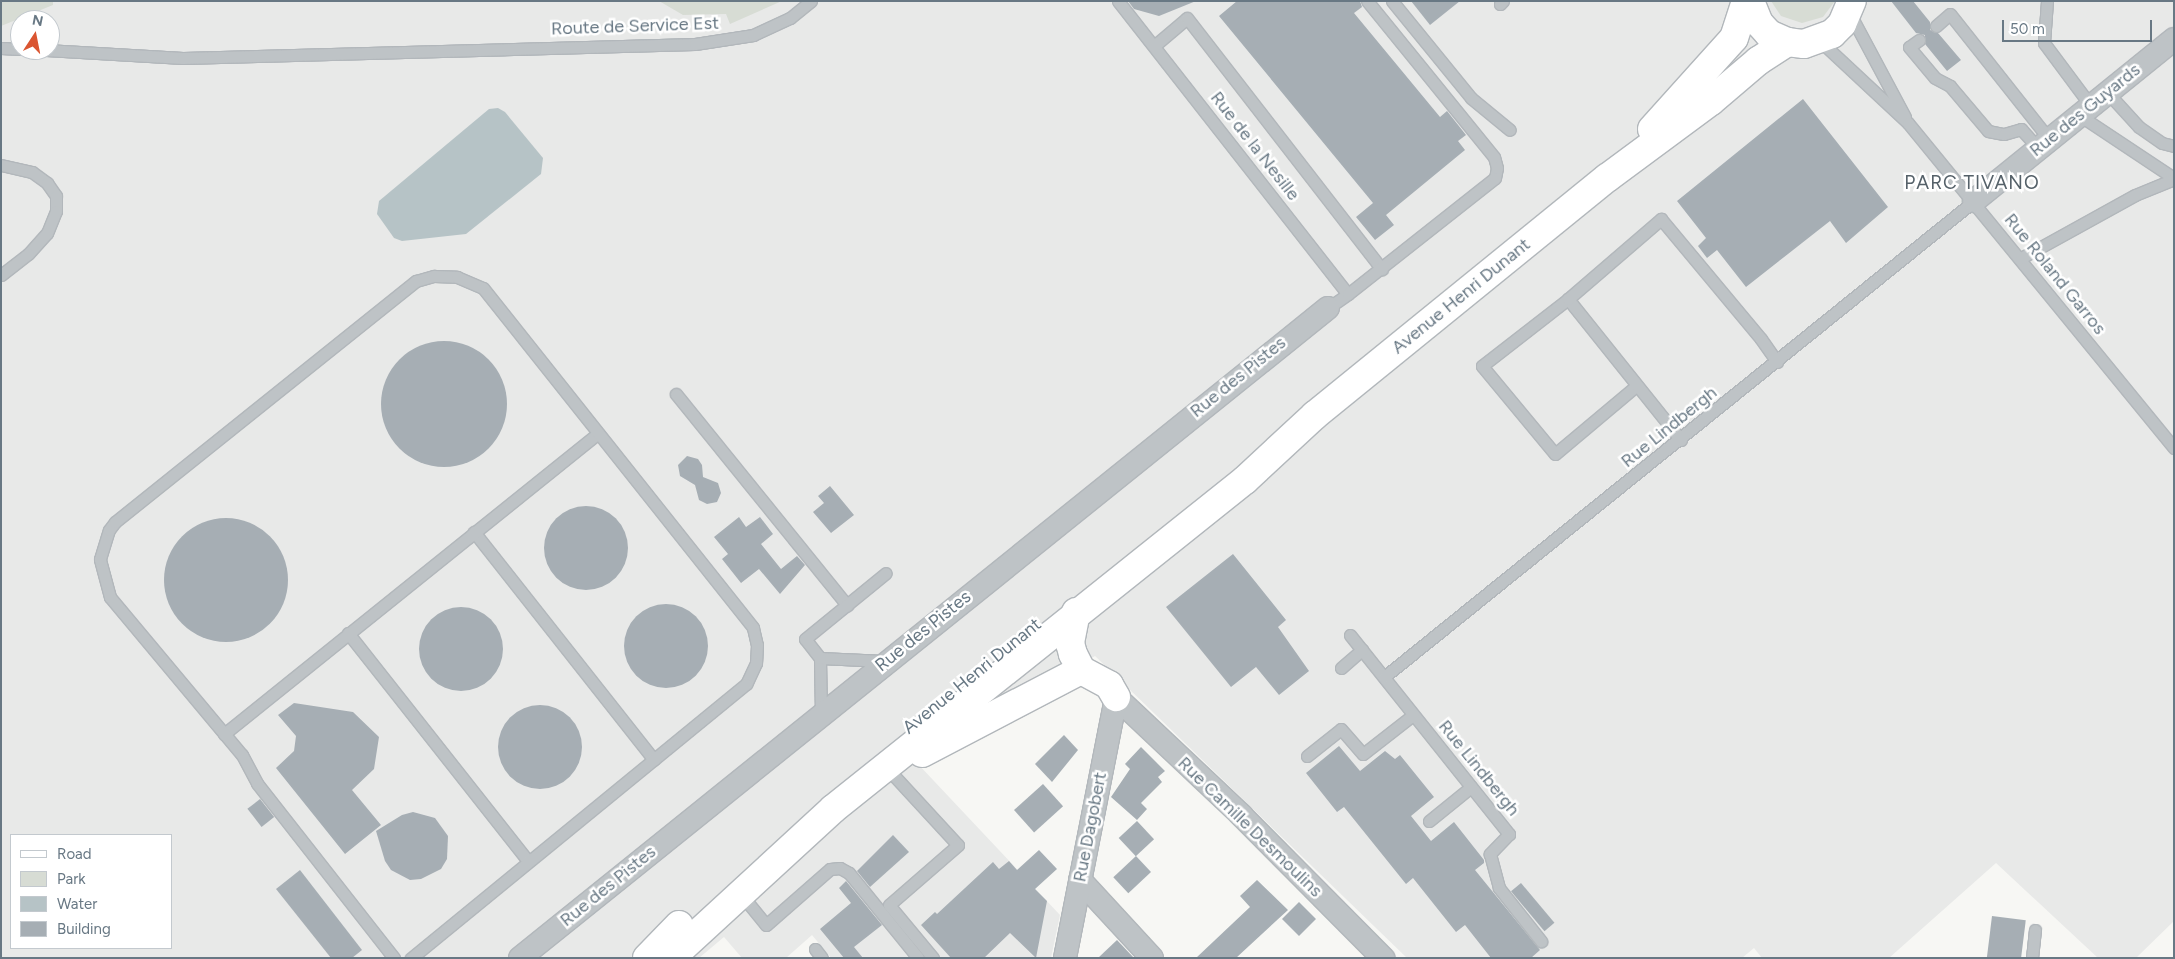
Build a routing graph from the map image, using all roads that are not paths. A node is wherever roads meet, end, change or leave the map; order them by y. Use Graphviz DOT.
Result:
graph roads {
  1 [pos="810,1"];
  2 [pos="1118,1"];
  3 [pos="1367,1"];
  4 [pos="1392,1"];
  5 [pos="1748,1"];
  6 [pos="2047,1"];
  7 [pos="1851,6"];
  8 [pos="1936,26"];
  9 [pos="2174,39"];
  10 [pos="1918,40"];
  11 [pos="1820,41"];
  12 [pos="1788,42"];
  13 [pos="1154,46"];
  14 [pos="60,51"];
  15 [pos="2092,105"];
  16 [pos="1908,123"];
  17 [pos="1510,130"];
  18 [pos="2044,144"];
  19 [pos="2174,146"];
  20 [pos="1,165"];
  21 [pos="1607,178"];
  22 [pos="2174,179"];
  23 [pos="1974,201"];
  24 [pos="2021,258"];
  25 [pos="1382,269"];
  26 [pos="1,275"];
  27 [pos="1348,294"];
  28 [pos="1568,299"];
  29 [pos="1328,308"];
  30 [pos="1777,362"];
  31 [pos="1636,386"];
  32 [pos="676,394"];
  33 [pos="1315,414"];
  34 [pos="598,433"];
  35 [pos="1680,440"];
  36 [pos="2174,448"];
  37 [pos="474,532"];
  38 [pos="886,573"];
  39 [pos="846,605"];
  40 [pos="1076,612"];
  41 [pos="348,633"];
  42 [pos="1350,635"];
  43 [pos="1362,650"];
  44 [pos="820,658"];
  45 [pos="886,661"];
  46 [pos="1341,668"];
  47 [pos="1081,670"];
  48 [pos="1384,677"];
  49 [pos="1116,697"];
  50 [pos="821,714"];
  51 [pos="1413,714"];
  52 [pos="224,734"];
  53 [pos="1307,756"];
  54 [pos="654,760"];
  55 [pos="886,767"];
  56 [pos="1472,787"];
  57 [pos="1429,821"];
  58 [pos="528,861"];
  59 [pos="1080,880"];
  60 [pos="739,892"];
  61 [pos="2035,930"];
  62 [pos="1541,942"];
  63 [pos="668,953"];
  64 [pos="394,958"];
  65 [pos="411,958"];
  66 [pos="520,958"];
  67 [pos="918,958"];
  68 [pos="933,958"];
  69 [pos="1065,958"];
  70 [pos="1152,958"];
  71 [pos="1383,958"];
  72 [pos="2032,958"];
  1 -- 14 [label="lane, Route de Service Est"];
  2 -- 13 [label="lane, Rue de la Nesille"];
  3 -- 25 [label="lane"];
  4 -- 17 [label="lane"];
  5 -- 12 [label="main road"];
  5 -- 21 [label="main road, Avenue Henri Dunant"];
  6 -- 15 [label="lane"];
  7 -- 11 [label="main road"];
  7 -- 16 [label="lane, Rue Roland Garros"];
  8 -- 18 [label="lane"];
  9 -- 15 [label="street, Rue des Guyards"];
  10 -- 18 [label="lane"];
  11 -- 12 [label="main road"];
  11 -- 16 [label="lane, Rue Roland Garros"];
  12 -- 21 [label="main road, Avenue Henri Dunant"];
  13 -- 25 [label="lane"];
  13 -- 27 [label="lane, Rue de la Nesille"];
  15 -- 18 [label="street, Rue des Guyards"];
  15 -- 19 [label="lane"];
  15 -- 22 [label="lane"];
  16 -- 23 [label="lane, Rue Roland Garros"];
  18 -- 23 [label="street, Rue des Guyards"];
  20 -- 26 [label="lane"];
  21 -- 33 [label="main road, Avenue Henri Dunant"];
  22 -- 24 [label="lane"];
  23 -- 24 [label="lane, Rue Roland Garros"];
  23 -- 30 [label="lane, Rue Lindbergh"];
  24 -- 36 [label="lane, Rue Roland Garros"];
  25 -- 27 [label="lane"];
  27 -- 29 [label="lane"];
  28 -- 30 [label="lane"];
  28 -- 31 [label="lane"];
  28 -- 31 [label="lane"];
  29 -- 45 [label="street, Rue des Pistes"];
  30 -- 35 [label="lane, Rue Lindbergh"];
  31 -- 35 [label="lane"];
  32 -- 39 [label="lane"];
  33 -- 40 [label="main road, Avenue Henri Dunant"];
  33 -- 63 [label="main road, Avenue Henri Dunant"];
  34 -- 37 [label="lane"];
  34 -- 52 [label="lane"];
  34 -- 54 [label="lane"];
  35 -- 48 [label="lane, Rue Lindbergh"];
  37 -- 41 [label="lane"];
  37 -- 54 [label="lane"];
  38 -- 39 [label="lane"];
  39 -- 44 [label="lane"];
  40 -- 47 [label="main road"];
  40 -- 55 [label="main road, Avenue Henri Dunant"];
  41 -- 52 [label="lane"];
  41 -- 58 [label="lane"];
  42 -- 43 [label="lane, Rue Lindbergh"];
  43 -- 46 [label="lane"];
  43 -- 48 [label="lane, Rue Lindbergh"];
  44 -- 45 [label="lane"];
  44 -- 50 [label="lane"];
  45 -- 50 [label="street, Rue des Pistes"];
  47 -- 49 [label="main road"];
  47 -- 55 [label="main road"];
  48 -- 51 [label="lane, Rue Lindbergh"];
  49 -- 59 [label="street, Rue Dagobert"];
  49 -- 71 [label="street, Rue Camille Desmoulins"];
  50 -- 66 [label="street, Rue des Pistes"];
  51 -- 53 [label="lane"];
  51 -- 56 [label="lane, Rue Lindbergh"];
  52 -- 64 [label="lane"];
  54 -- 58 [label="lane"];
  55 -- 60 [label="main road, Avenue Henri Dunant"];
  55 -- 68 [label="lane"];
  56 -- 57 [label="lane"];
  56 -- 62 [label="lane, Rue Lindbergh"];
  58 -- 65 [label="lane"];
  59 -- 69 [label="street, Rue Dagobert"];
  59 -- 70 [label="street"];
  60 -- 63 [label="main road, Avenue Henri Dunant"];
  60 -- 67 [label="lane"];
  61 -- 72 [label="lane"];
}
